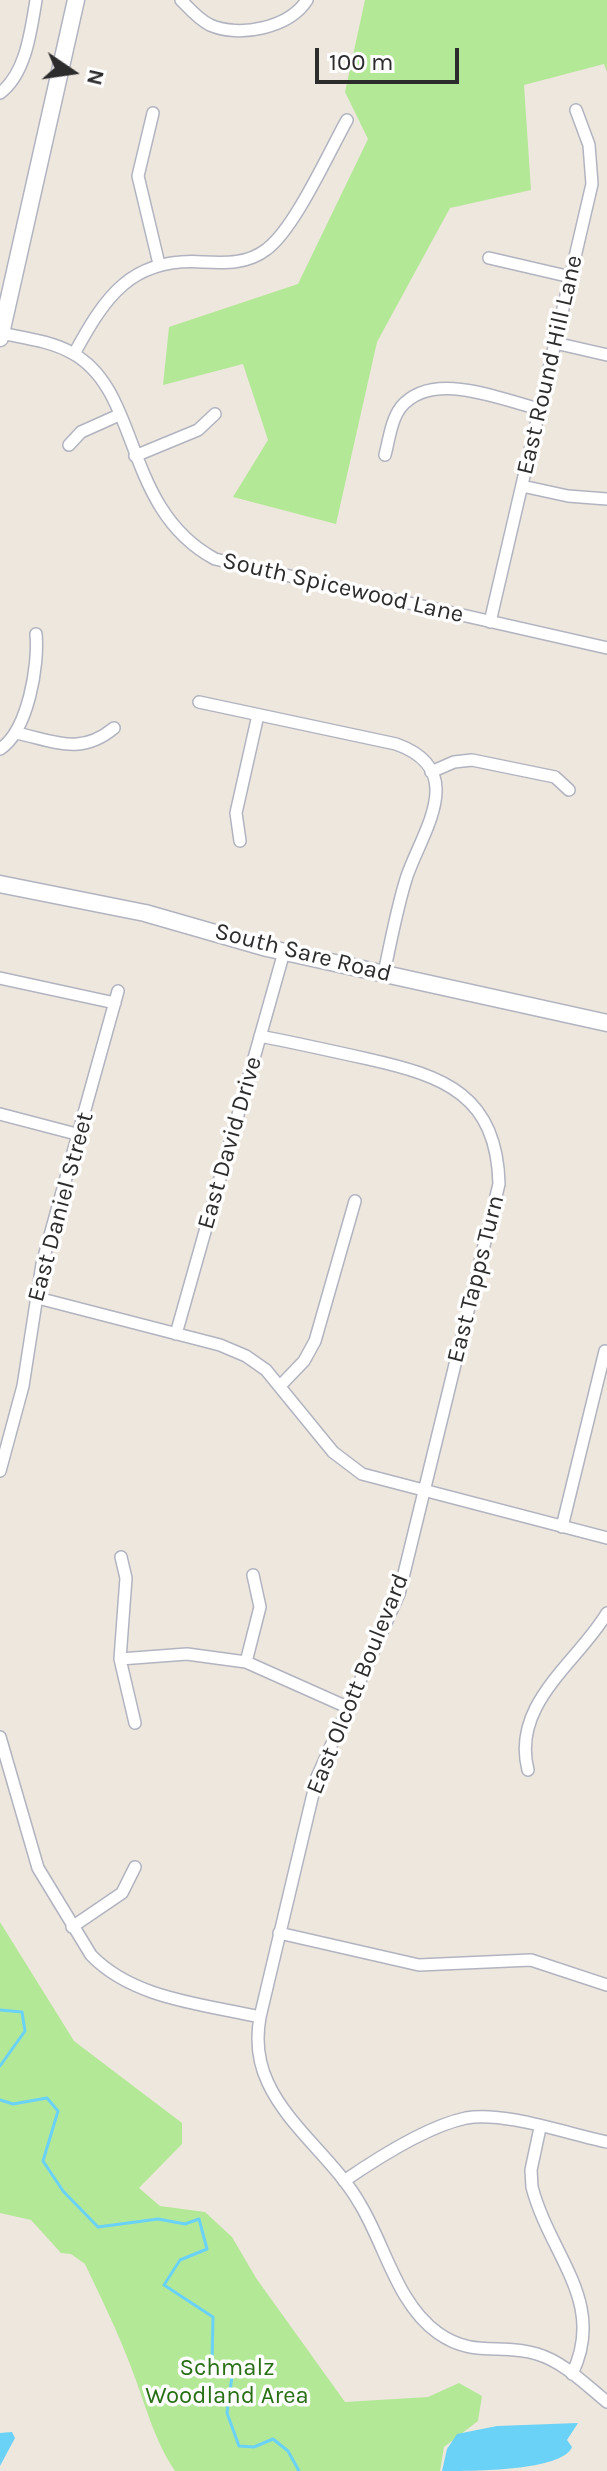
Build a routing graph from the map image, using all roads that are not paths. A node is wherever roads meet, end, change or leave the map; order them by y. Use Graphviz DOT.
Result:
graph roads {
  1 [pos="36,0"];
  2 [pos="76,0"];
  3 [pos="181,0"];
  4 [pos="307,0"];
  5 [pos="0,93"];
  6 [pos="576,110"];
  7 [pos="153,113"];
  8 [pos="347,120"];
  9 [pos="489,258"];
  10 [pos="159,264"];
  11 [pos="571,277"];
  12 [pos="1,336"];
  13 [pos="555,343"];
  14 [pos="74,354"];
  15 [pos="607,355"];
  16 [pos="540,409"];
  17 [pos="215,414"];
  18 [pos="119,415"];
  19 [pos="69,445"];
  20 [pos="385,455"];
  21 [pos="135,456"];
  22 [pos="522,486"];
  23 [pos="607,499"];
  24 [pos="490,622"];
  25 [pos="36,634"];
  26 [pos="607,648"];
  27 [pos="199,702"];
  28 [pos="258,715"];
  29 [pos="114,728"];
  30 [pos="16,733"];
  31 [pos="0,749"];
  32 [pos="431,772"];
  33 [pos="569,790"];
  34 [pos="240,841"];
  35 [pos="0,884"];
  36 [pos="284,952"];
  37 [pos="384,973"];
  38 [pos="0,978"];
  39 [pos="607,1023"];
  40 [pos="260,1036"];
  41 [pos="0,1114"];
  42 [pos="80,1135"];
  43 [pos="355,1201"];
  44 [pos="34,1297"];
  45 [pos="176,1334"];
  46 [pos="605,1351"];
  47 [pos="280,1386"];
  48 [pos="0,1471"];
  49 [pos="425,1492"];
  50 [pos="562,1527"];
  51 [pos="607,1538"];
  52 [pos="121,1557"];
  53 [pos="253,1575"];
  54 [pos="607,1613"];
  55 [pos="120,1659"];
  56 [pos="246,1662"];
  57 [pos="347,1707"];
  58 [pos="135,1723"];
  59 [pos="0,1737"];
  60 [pos="528,1770"];
  61 [pos="135,1867"];
  62 [pos="72,1927"];
  63 [pos="279,1933"];
  64 [pos="607,1985"];
  65 [pos="260,2017"];
  66 [pos="540,2128"];
  67 [pos="607,2142"];
  68 [pos="344,2181"];
  69 [pos="572,2374"];
  70 [pos="607,2402"];
  1 -- 5 [label="street"];
  2 -- 12 [label="main road"];
  3 -- 4 [label="street"];
  6 -- 11 [label="street, East Round Hill Lane"];
  7 -- 10 [label="street"];
  8 -- 10 [label="street"];
  9 -- 11 [label="street"];
  10 -- 14 [label="street"];
  11 -- 13 [label="street, East Round Hill Lane"];
  12 -- 14 [label="street, South Spicewood Lane"];
  13 -- 15 [label="street"];
  13 -- 16 [label="street, East Round Hill Lane"];
  14 -- 18 [label="street, South Spicewood Lane"];
  16 -- 20 [label="street"];
  16 -- 22 [label="street, East Round Hill Lane"];
  17 -- 21 [label="street"];
  18 -- 19 [label="street"];
  18 -- 21 [label="street, South Spicewood Lane"];
  21 -- 24 [label="street, South Spicewood Lane"];
  22 -- 23 [label="street"];
  22 -- 24 [label="street, East Round Hill Lane"];
  24 -- 26 [label="street, South Spicewood Lane"];
  25 -- 30 [label="street"];
  27 -- 28 [label="street"];
  28 -- 32 [label="street"];
  28 -- 34 [label="street"];
  29 -- 30 [label="street"];
  30 -- 31 [label="street"];
  32 -- 33 [label="street"];
  32 -- 37 [label="street"];
  35 -- 36 [label="main road, South Sare Road"];
  36 -- 37 [label="main road, South Sare Road"];
  36 -- 40 [label="street, East David Drive"];
  37 -- 39 [label="main road, South Sare Road"];
  38 -- 42 [label="street, East Daniel Street"];
  40 -- 45 [label="street, East David Drive"];
  40 -- 49 [label="street, East Tapps Turn"];
  41 -- 42 [label="street"];
  42 -- 44 [label="street, East Daniel Street"];
  43 -- 47 [label="street"];
  44 -- 45 [label="street"];
  44 -- 48 [label="street, East Daniel Street"];
  45 -- 47 [label="street"];
  46 -- 50 [label="street"];
  47 -- 49 [label="street"];
  49 -- 50 [label="street"];
  49 -- 57 [label="street, East Olcott Boulevard"];
  50 -- 51 [label="street"];
  52 -- 55 [label="street"];
  53 -- 56 [label="street"];
  54 -- 60 [label="street"];
  55 -- 56 [label="street"];
  55 -- 58 [label="street"];
  56 -- 57 [label="street"];
  57 -- 63 [label="street, East Olcott Boulevard"];
  59 -- 62 [label="street"];
  61 -- 62 [label="street"];
  62 -- 65 [label="street"];
  63 -- 64 [label="street"];
  63 -- 65 [label="street, East Olcott Boulevard"];
  65 -- 68 [label="street, East Olcott Boulevard"];
  66 -- 67 [label="street"];
  66 -- 68 [label="street"];
  66 -- 69 [label="street"];
  68 -- 69 [label="street, East Olcott Boulevard"];
  69 -- 70 [label="street, East Olcott Boulevard"];
}
